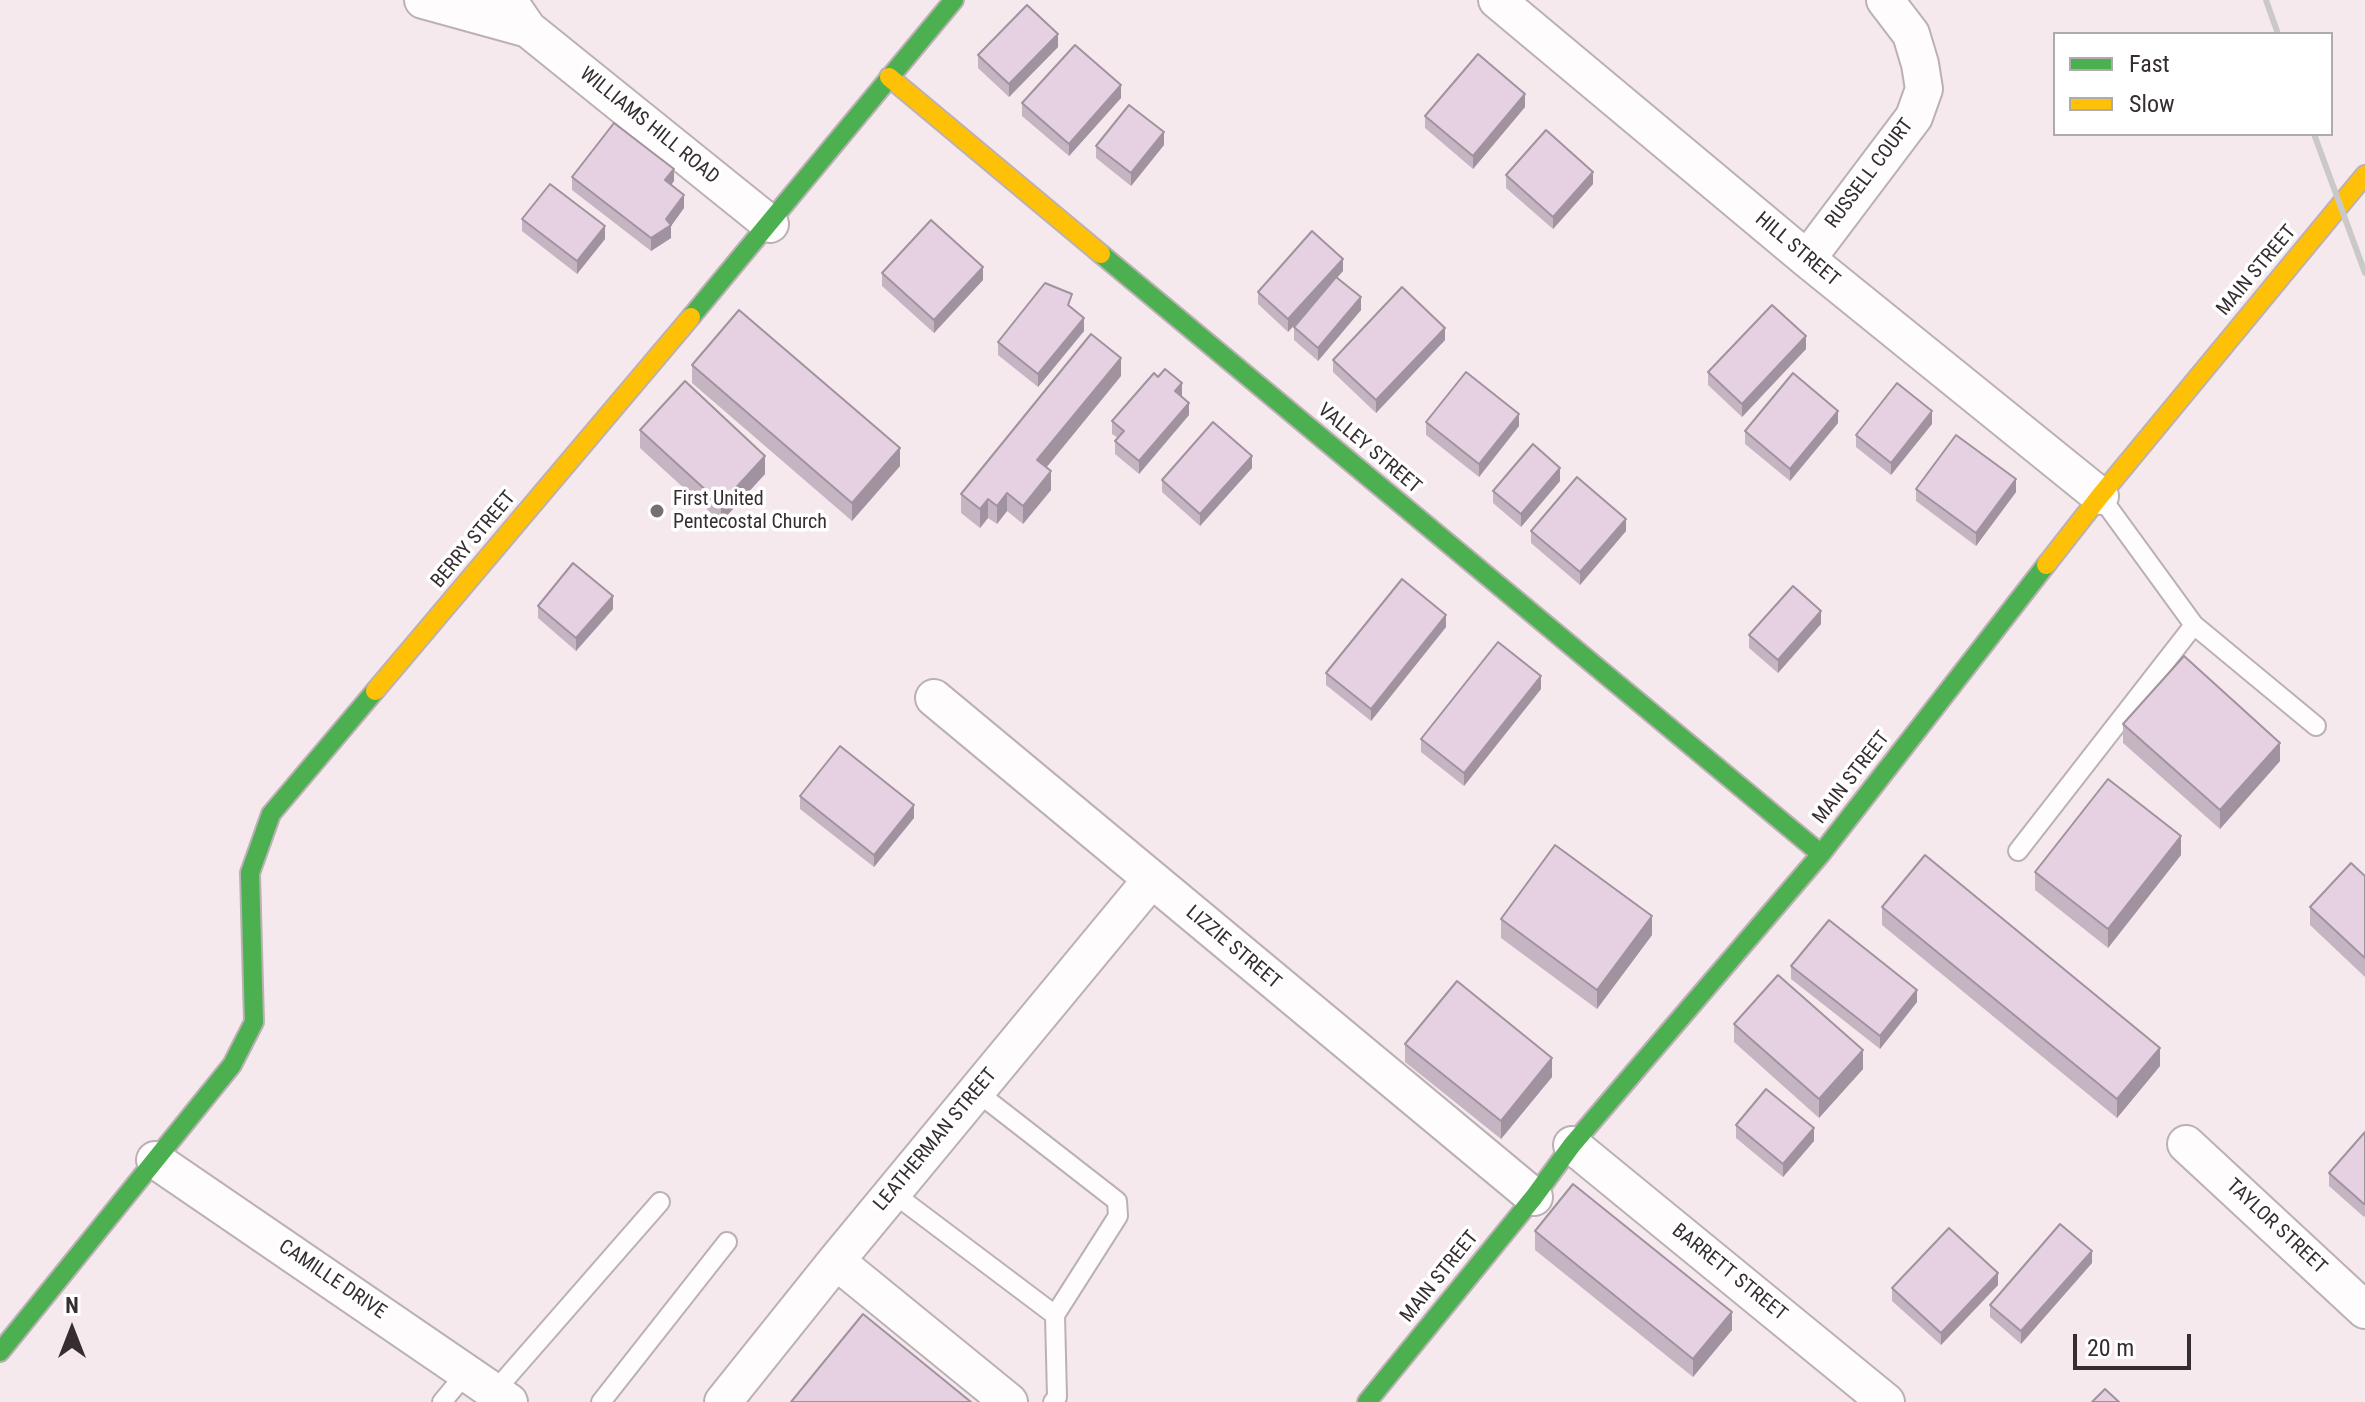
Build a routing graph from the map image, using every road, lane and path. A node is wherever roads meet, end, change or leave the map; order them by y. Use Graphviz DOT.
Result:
graph roads {
  1 [pos="423,0"];
  2 [pos="954,0"];
  3 [pos="1497,0"];
  4 [pos="1885,0"];
  5 [pos="518,14"];
  6 [pos="889,77"];
  7 [pos="2365,175"];
  8 [pos="770,224"];
  9 [pos="1807,259"];
  10 [pos="2100,496"];
  11 [pos="2194,625"];
  12 [pos="934,698"];
  13 [pos="2316,726"];
  14 [pos="2018,851"];
  15 [pos="1821,854"];
  16 [pos="1151,880"];
  17 [pos="977,1092"];
  18 [pos="2186,1144"];
  19 [pos="1572,1145"];
  20 [pos="155,1160"];
  21 [pos="893,1193"];
  22 [pos="1534,1197"];
  23 [pos="660,1202"];
  24 [pos="727,1242"];
  25 [pos="836,1261"];
  26 [pos="2365,1310"];
  27 [pos="1055,1315"];
  28 [pos="0,1352"];
  29 [pos="490,1389"];
  30 [pos="442,1402"];
  31 [pos="601,1402"];
  32 [pos="723,1402"];
  33 [pos="1009,1402"];
  34 [pos="1053,1402"];
  35 [pos="1367,1402"];
  36 [pos="1886,1402"];
  1 -- 5 [label="street, WILLIAMS HILL ROAD"];
  2 -- 6 [label="street, BERRY STREET"];
  3 -- 9 [label="street, HILL STREET"];
  4 -- 9 [label="street, RUSSELL COURT"];
  5 -- 8 [label="street, WILLIAMS HILL ROAD"];
  6 -- 8 [label="street, BERRY STREET"];
  6 -- 15 [label="street, VALLEY STREET"];
  7 -- 10 [label="street, MAIN STREET"];
  8 -- 20 [label="street, BERRY STREET"];
  9 -- 10 [label="street, HILL STREET"];
  10 -- 11 [label="lane"];
  10 -- 15 [label="street, MAIN STREET"];
  11 -- 13 [label="lane"];
  11 -- 14 [label="lane"];
  12 -- 16 [label="street, LIZZIE STREET"];
  15 -- 19 [label="street, MAIN STREET"];
  16 -- 17 [label="street, LEATHERMAN STREET"];
  16 -- 22 [label="street, LIZZIE STREET"];
  17 -- 21 [label="street, LEATHERMAN STREET"];
  17 -- 27 [label="lane"];
  18 -- 26 [label="street, TAYLOR STREET"];
  19 -- 22 [label="street, MAIN STREET"];
  19 -- 36 [label="street, BARRETT STREET"];
  20 -- 28 [label="street, BERRY STREET"];
  20 -- 29 [label="street, CAMILLE DRIVE"];
  21 -- 25 [label="street, LEATHERMAN STREET"];
  21 -- 27 [label="lane"];
  22 -- 35 [label="street, MAIN STREET"];
  23 -- 29 [label="lane"];
  24 -- 31 [label="lane"];
  25 -- 32 [label="street, LEATHERMAN STREET"];
  25 -- 33 [label="street"];
  27 -- 34 [label="lane"];
  29 -- 30 [label="lane"];
}
